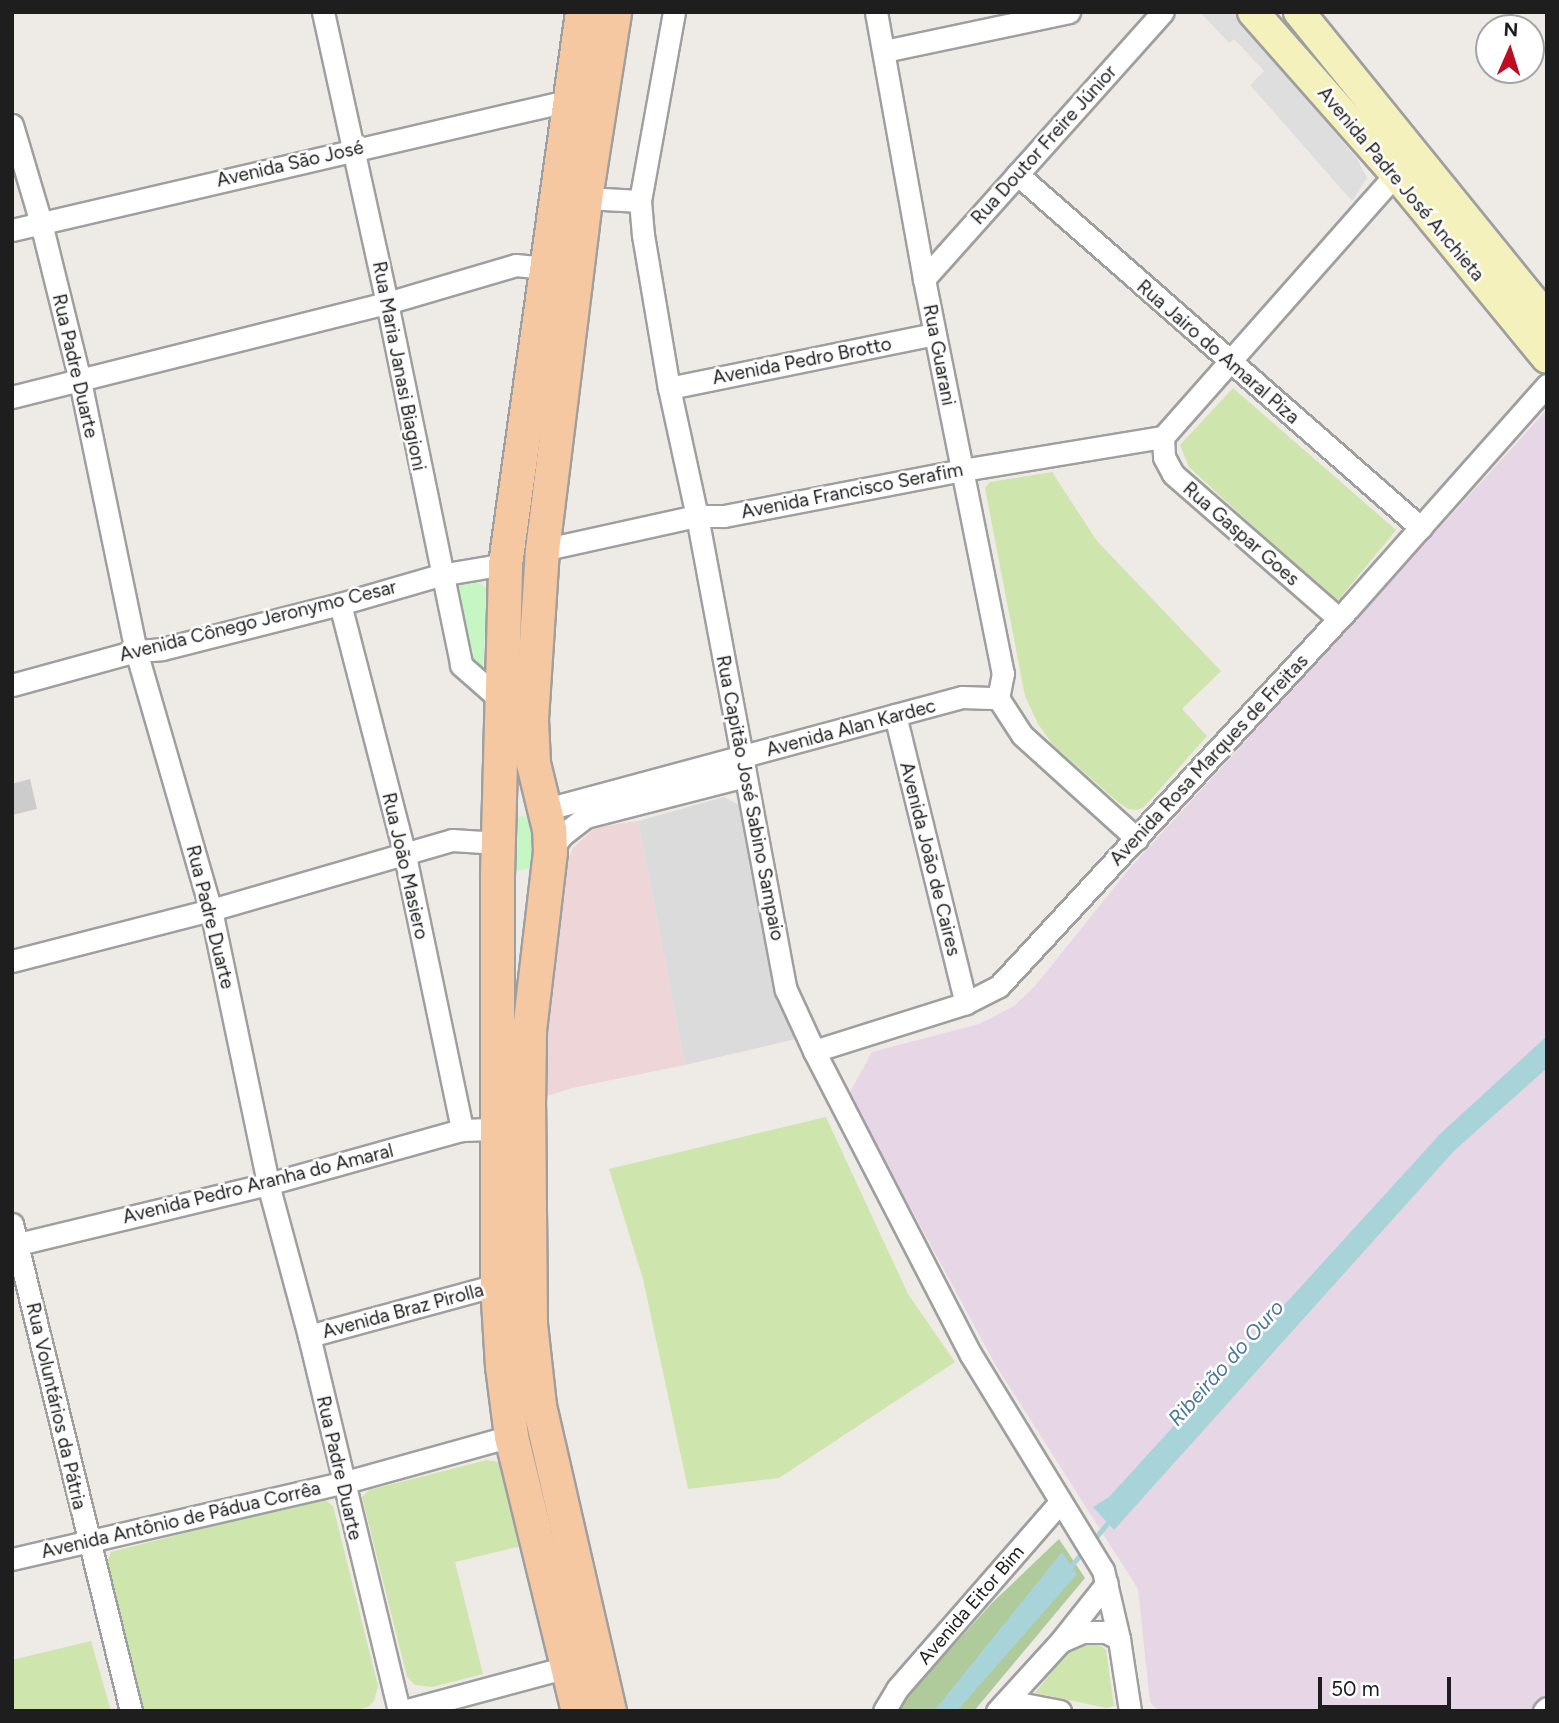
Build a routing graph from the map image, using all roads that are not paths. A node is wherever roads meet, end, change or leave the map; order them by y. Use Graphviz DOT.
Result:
graph roads {
  1 [pos="323,12"];
  2 [pos="582,12"];
  3 [pos="614,12"];
  4 [pos="674,12"];
  5 [pos="876,12"];
  6 [pos="1069,12"];
  7 [pos="1163,12"];
  8 [pos="1253,12"];
  9 [pos="1298,12"];
  10 [pos="884,51"];
  11 [pos="567,101"];
  12 [pos="12,125"];
  13 [pos="353,149"];
  14 [pos="1404,163"];
  15 [pos="1017,174"];
  16 [pos="585,198"];
  17 [pos="640,201"];
  18 [pos="41,223"];
  19 [pos="12,230"];
  20 [pos="545,268"];
  21 [pos="924,279"];
  22 [pos="387,303"];
  23 [pos="1547,318"];
  24 [pos="935,334"];
  25 [pos="1547,358"];
  26 [pos="1229,362"];
  27 [pos="80,381"];
  28 [pos="1547,386"];
  29 [pos="669,388"];
  30 [pos="12,397"];
  31 [pos="1163,437"];
  32 [pos="963,470"];
  33 [pos="698,516"];
  34 [pos="1421,527"];
  35 [pos="542,550"];
  36 [pos="505,564"];
  37 [pos="440,575"];
  38 [pos="340,604"];
  39 [pos="1339,619"];
  40 [pos="136,651"];
  41 [pos="12,685"];
  42 [pos="998,698"];
  43 [pos="503,702"];
  44 [pos="895,715"];
  45 [pos="744,767"];
  46 [pos="543,808"];
  47 [pos="1138,839"];
  48 [pos="498,845"];
  49 [pos="405,856"];
  50 [pos="549,865"];
  51 [pos="211,910"];
  52 [pos="12,961"];
  53 [pos="966,1003"];
  54 [pos="814,1051"];
  55 [pos="499,1129"];
  56 [pos="461,1130"];
  57 [pos="268,1184"];
  58 [pos="15,1234"];
  59 [pos="497,1285"];
  60 [pos="309,1336"];
  61 [pos="511,1436"];
  62 [pos="342,1483"];
  63 [pos="1060,1502"];
  64 [pos="88,1542"];
  65 [pos="12,1559"];
  66 [pos="1105,1576"];
  67 [pos="1119,1639"];
  68 [pos="1060,1642"];
  69 [pos="567,1667"];
  70 [pos="1002,1706"];
  71 [pos="131,1711"];
  72 [pos="401,1711"];
  73 [pos="578,1711"];
  74 [pos="609,1711"];
  75 [pos="884,1711"];
  76 [pos="1060,1711"];
  77 [pos="1130,1711"];
  1 -- 13 [label="street, Rua Maria Janasi Biagioni"];
  2 -- 11 [label="main road"];
  3 -- 16 [label="main road"];
  4 -- 17 [label="street, Rua Capitão José Sabino Sampaio"];
  5 -- 10 [label="street, Rua Guarani"];
  6 -- 10 [label="street"];
  7 -- 15 [label="street, Rua Doutor Freire Júnior"];
  8 -- 14 [label="main road, Avenida Padre José Anchieta"];
  9 -- 14 [label="main road, Avenida Padre José Anchieta"];
  10 -- 21 [label="street, Rua Guarani"];
  11 -- 13 [label="street, Avenida São José"];
  11 -- 20 [label="main road"];
  12 -- 18 [label="street, Rua Padre Duarte"];
  13 -- 18 [label="street, Avenida São José"];
  13 -- 22 [label="street, Rua Maria Janasi Biagioni"];
  14 -- 23 [label="main road, Avenida Padre José Anchieta"];
  14 -- 25 [label="main road, Avenida Padre José Anchieta"];
  14 -- 26 [label="street"];
  15 -- 21 [label="street, Rua Doutor Freire Júnior"];
  15 -- 26 [label="street, Rua Jairo do Amaral Piza"];
  16 -- 17 [label="street"];
  16 -- 35 [label="main road"];
  17 -- 29 [label="street, Rua Capitão José Sabino Sampaio"];
  18 -- 19 [label="street, Avenida São José"];
  18 -- 27 [label="street, Rua Padre Duarte"];
  20 -- 22 [label="street"];
  20 -- 36 [label="main road"];
  21 -- 24 [label="street, Rua Guarani"];
  22 -- 27 [label="street"];
  22 -- 37 [label="street, Rua Maria Janasi Biagioni"];
  24 -- 29 [label="street, Avenida Pedro Brotto"];
  24 -- 32 [label="street, Rua Guarani"];
  26 -- 31 [label="street"];
  26 -- 34 [label="street, Rua Jairo do Amaral Piza"];
  27 -- 30 [label="street"];
  27 -- 40 [label="street, Rua Padre Duarte"];
  28 -- 34 [label="street, Avenida Rosa Marques de Freitas"];
  29 -- 33 [label="street, Rua Capitão José Sabino Sampaio"];
  31 -- 32 [label="street, Avenida Francisco Serafim"];
  31 -- 39 [label="street, Rua Gaspar Goes"];
  32 -- 33 [label="street, Avenida Francisco Serafim"];
  32 -- 42 [label="street, Rua Guarani"];
  33 -- 35 [label="street, Avenida Francisco Serafim"];
  33 -- 45 [label="street, Rua Capitão José Sabino Sampaio"];
  34 -- 39 [label="street, Avenida Rosa Marques de Freitas"];
  35 -- 46 [label="main road"];
  36 -- 37 [label="street, Avenida Cônego Jeronymo Cesar"];
  36 -- 43 [label="main road"];
  37 -- 38 [label="street, Avenida Cônego Jeronymo Cesar"];
  37 -- 43 [label="street, Rua Maria Janasi Biagioni"];
  38 -- 40 [label="street, Avenida Cônego Jeronymo Cesar"];
  38 -- 49 [label="street, Rua João Masiero"];
  39 -- 47 [label="street, Avenida Rosa Marques de Freitas"];
  40 -- 41 [label="street, Avenida Cônego Jeronymo Cesar"];
  40 -- 51 [label="street, Rua Padre Duarte"];
  42 -- 44 [label="street, Avenida Alan Kardec"];
  42 -- 47 [label="street"];
  43 -- 48 [label="main road"];
  44 -- 45 [label="street, Avenida Alan Kardec"];
  44 -- 53 [label="street, Avenida João de Caires"];
  45 -- 46 [label="street, Avenida Alan Kardec"];
  45 -- 50 [label="street, Avenida Alan Kardec"];
  45 -- 54 [label="street, Rua Capitão José Sabino Sampaio"];
  46 -- 48 [label="main road"];
  46 -- 50 [label="main road"];
  47 -- 53 [label="street, Avenida Rosa Marques de Freitas"];
  48 -- 49 [label="street"];
  48 -- 50 [label="main road"];
  48 -- 55 [label="main road"];
  49 -- 51 [label="street"];
  49 -- 56 [label="street, Rua João Masiero"];
  50 -- 74 [label="main road"];
  51 -- 52 [label="street"];
  51 -- 57 [label="street, Rua Padre Duarte"];
  53 -- 54 [label="street, Avenida Rosa Marques de Freitas"];
  54 -- 63 [label="street, Rua Capitão José Sabino Sampaio"];
  55 -- 56 [label="street, Avenida Pedro Aranha do Amaral"];
  55 -- 59 [label="main road"];
  56 -- 57 [label="street, Avenida Pedro Aranha do Amaral"];
  57 -- 58 [label="street, Avenida Pedro Aranha do Amaral"];
  57 -- 60 [label="street, Rua Padre Duarte"];
  58 -- 64 [label="street, Rua Voluntários da Pátria"];
  59 -- 60 [label="street, Avenida Braz Pirolla"];
  59 -- 61 [label="main road"];
  60 -- 62 [label="street, Rua Padre Duarte"];
  61 -- 62 [label="street, Avenida Antônio de Pádua Corrêa"];
  61 -- 69 [label="main road"];
  62 -- 64 [label="street, Avenida Antônio de Pádua Corrêa"];
  62 -- 72 [label="street, Rua Padre Duarte"];
  63 -- 66 [label="street, Rua Capitão José Sabino Sampaio"];
  63 -- 75 [label="street, Avenida Eitor Bim"];
  64 -- 65 [label="street, Avenida Antônio de Pádua Corrêa"];
  64 -- 71 [label="street, Rua Voluntários da Pátria"];
  66 -- 67 [label="street"];
  66 -- 68 [label="street"];
  67 -- 68 [label="street"];
  67 -- 77 [label="street"];
  68 -- 70 [label="street"];
  69 -- 72 [label="street"];
  69 -- 73 [label="main road"];
  70 -- 76 [label="street"];
}
